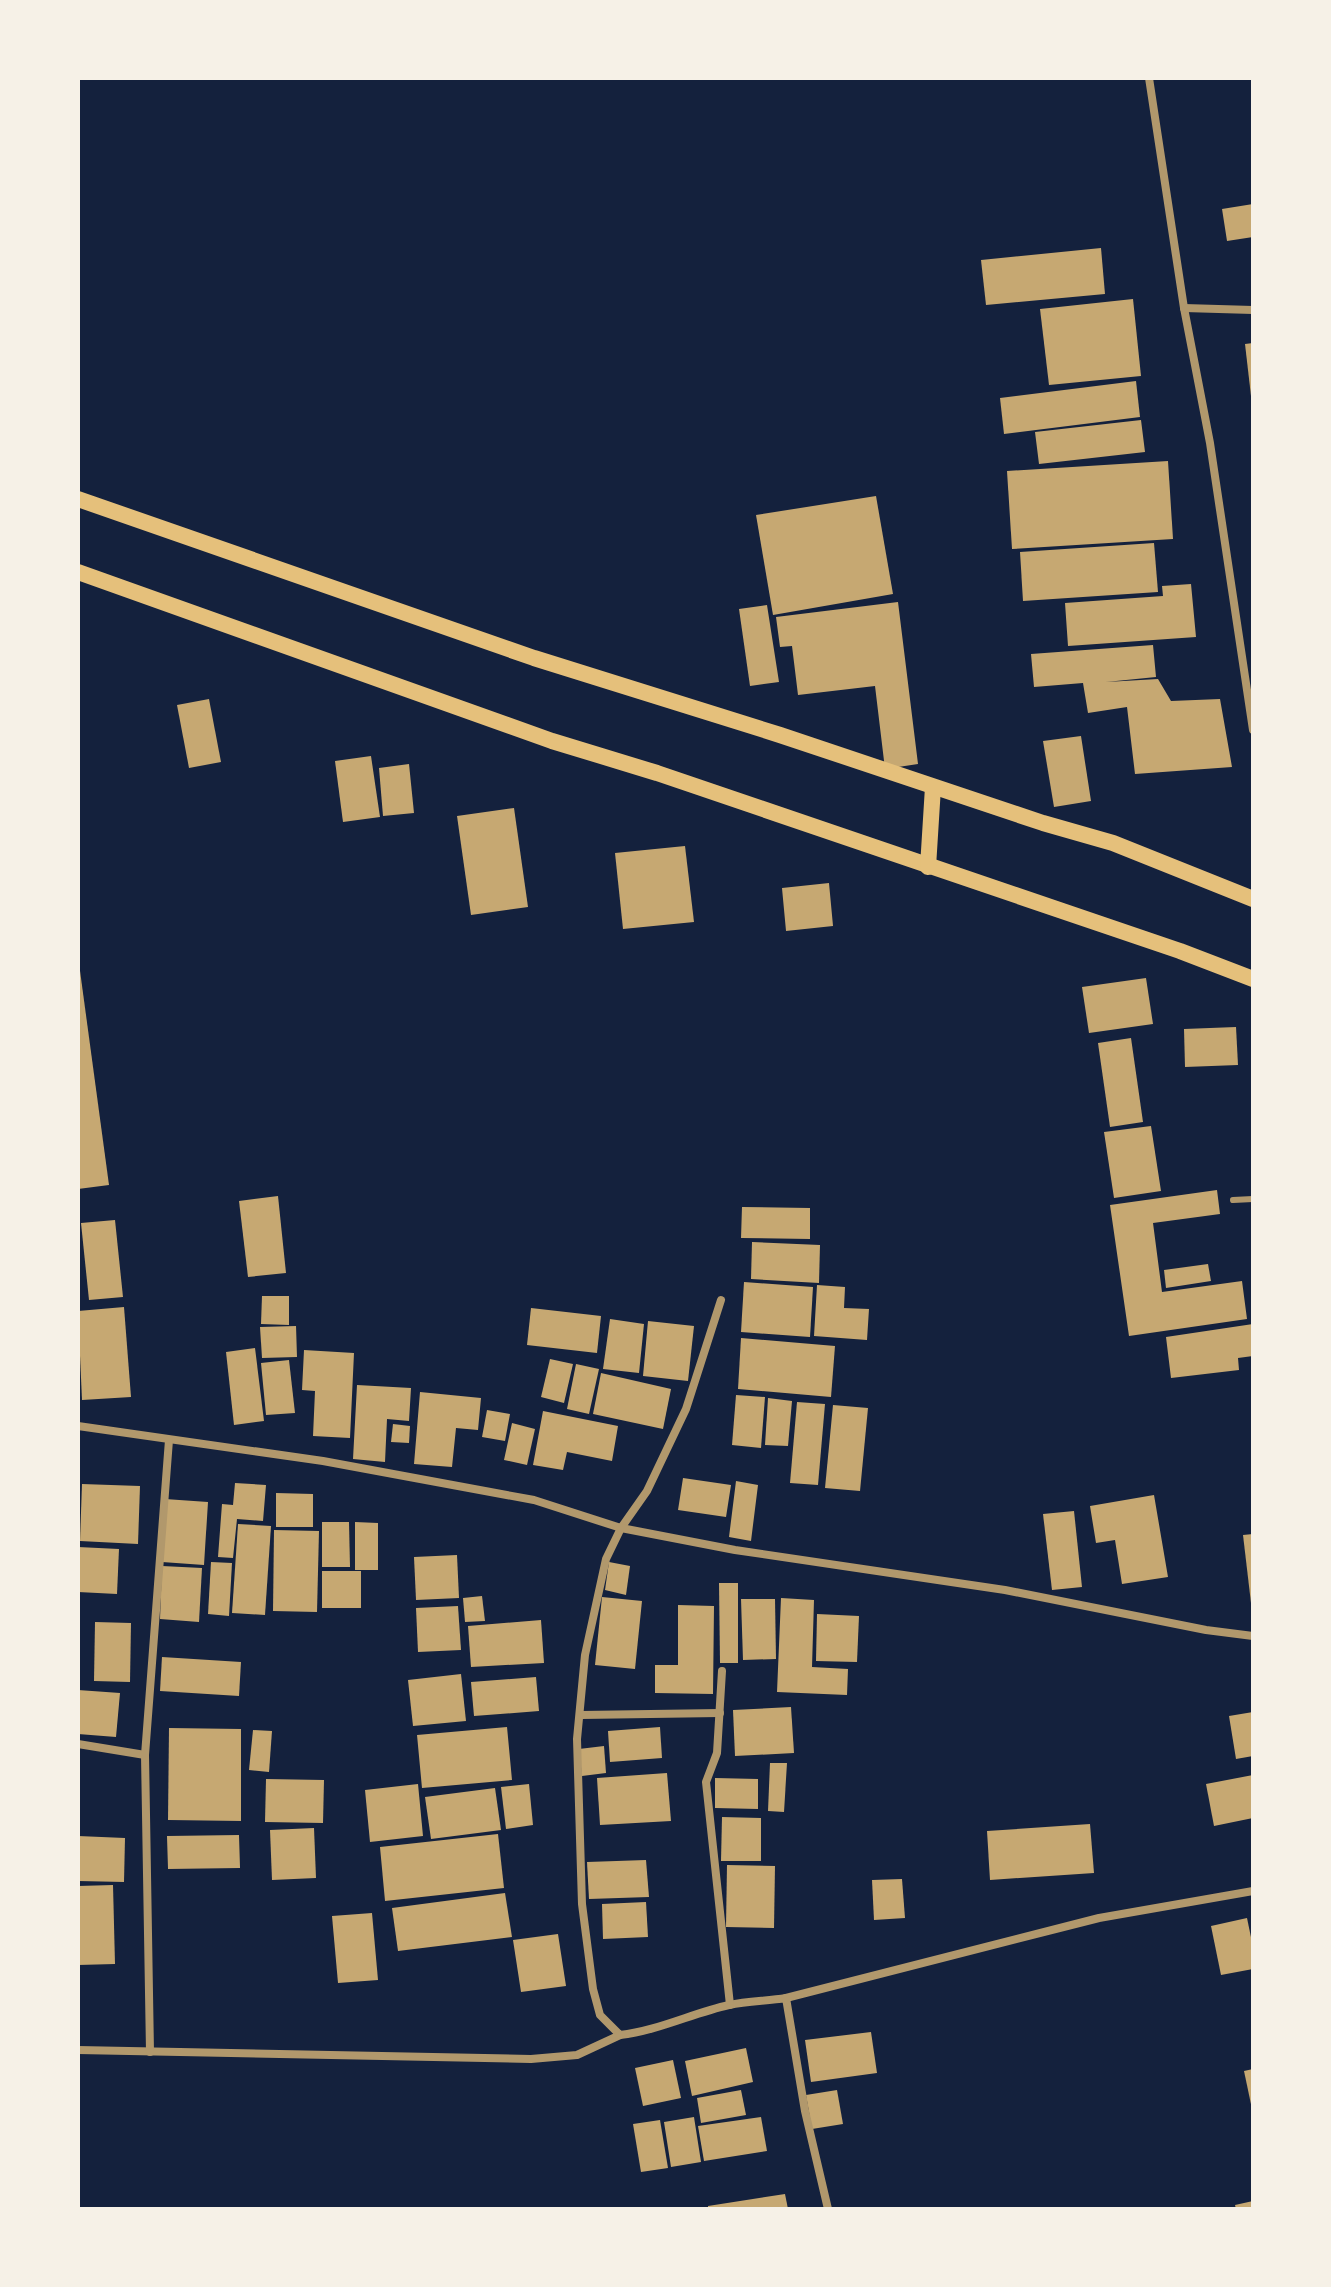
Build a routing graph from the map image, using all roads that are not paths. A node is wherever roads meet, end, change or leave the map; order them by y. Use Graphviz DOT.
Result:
graph roads {
  1 [pos="1149,78"];
  2 [pos="1184,308"];
  3 [pos="1253,310"];
  4 [pos="78,499"];
  5 [pos="78,572"];
  6 [pos="1253,730"];
  7 [pos="933,787"];
  8 [pos="928,867"];
  9 [pos="1253,899"];
  10 [pos="1253,979"];
  11 [pos="1253,1199"];
  12 [pos="1233,1200"];
  13 [pos="721,1300"];
  14 [pos="78,1426"];
  15 [pos="169,1440"];
  16 [pos="621,1528"];
  17 [pos="1253,1636"];
  18 [pos="722,1671"];
  19 [pos="720,1713"];
  20 [pos="581,1715"];
  21 [pos="78,1744"];
  22 [pos="145,1755"];
  23 [pos="1253,1891"];
  24 [pos="786,1998"];
  25 [pos="730,2005"];
  26 [pos="620,2035"];
  27 [pos="78,2050"];
  28 [pos="150,2052"];
  29 [pos="828,2209"];
  1 -- 2 [label="street"];
  2 -- 3 [label="street"];
  2 -- 6 [label="street"];
  4 -- 7 [label="main road"];
  5 -- 8 [label="main road"];
  7 -- 8 [label="main road"];
  7 -- 9 [label="main road"];
  8 -- 10 [label="main road"];
  11 -- 12 [label="lane"];
  13 -- 16 [label="street"];
  14 -- 15 [label="street"];
  15 -- 16 [label="street"];
  15 -- 22 [label="street"];
  16 -- 17 [label="street"];
  16 -- 20 [label="street"];
  18 -- 19 [label="street"];
  19 -- 20 [label="street"];
  19 -- 25 [label="street"];
  20 -- 26 [label="street"];
  21 -- 22 [label="street"];
  22 -- 28 [label="street"];
  23 -- 24 [label="street"];
  24 -- 25 [label="street"];
  24 -- 29 [label="street"];
  25 -- 26 [label="street"];
  26 -- 28 [label="street"];
  27 -- 28 [label="street"];
}
